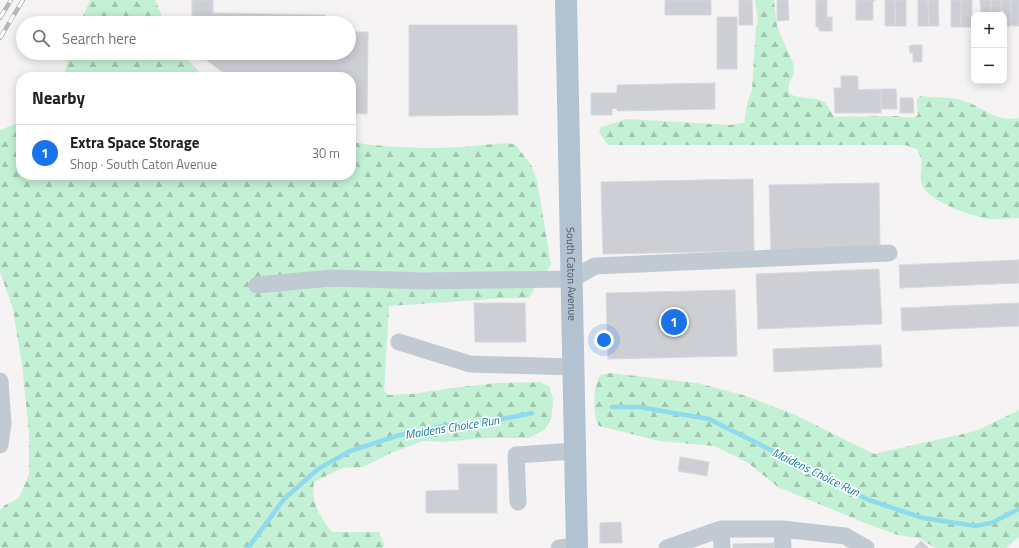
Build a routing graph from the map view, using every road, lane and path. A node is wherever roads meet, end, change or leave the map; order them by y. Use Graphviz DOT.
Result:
graph roads {
  1 [pos="566,0"];
  2 [pos="889,253"];
  3 [pos="572,279"];
  4 [pos="257,285"];
  5 [pos="399,342"];
  6 [pos="574,367"];
  7 [pos="0,381"];
  8 [pos="0,446"];
  9 [pos="575,451"];
  10 [pos="518,502"];
  11 [pos="721,529"];
  12 [pos="782,529"];
  13 [pos="845,542"];
  14 [pos="571,547"];
  15 [pos="667,548"];
  16 [pos="722,548"];
  17 [pos="783,548"];
  18 [pos="866,548"];
  1 -- 3 [label="main road, South Caton Avenue"];
  2 -- 3 [label="lane"];
  3 -- 4 [label="lane"];
  3 -- 6 [label="main road, South Caton Avenue"];
  5 -- 6 [label="lane"];
  6 -- 9 [label="main road, South Caton Avenue"];
  7 -- 8 [label="lane"];
  9 -- 10 [label="lane"];
  9 -- 14 [label="main road, South Caton Avenue"];
  11 -- 12 [label="lane"];
  11 -- 15 [label="lane"];
  11 -- 16 [label="lane"];
  12 -- 13 [label="lane"];
  12 -- 17 [label="lane"];
  13 -- 18 [label="lane"];
}
